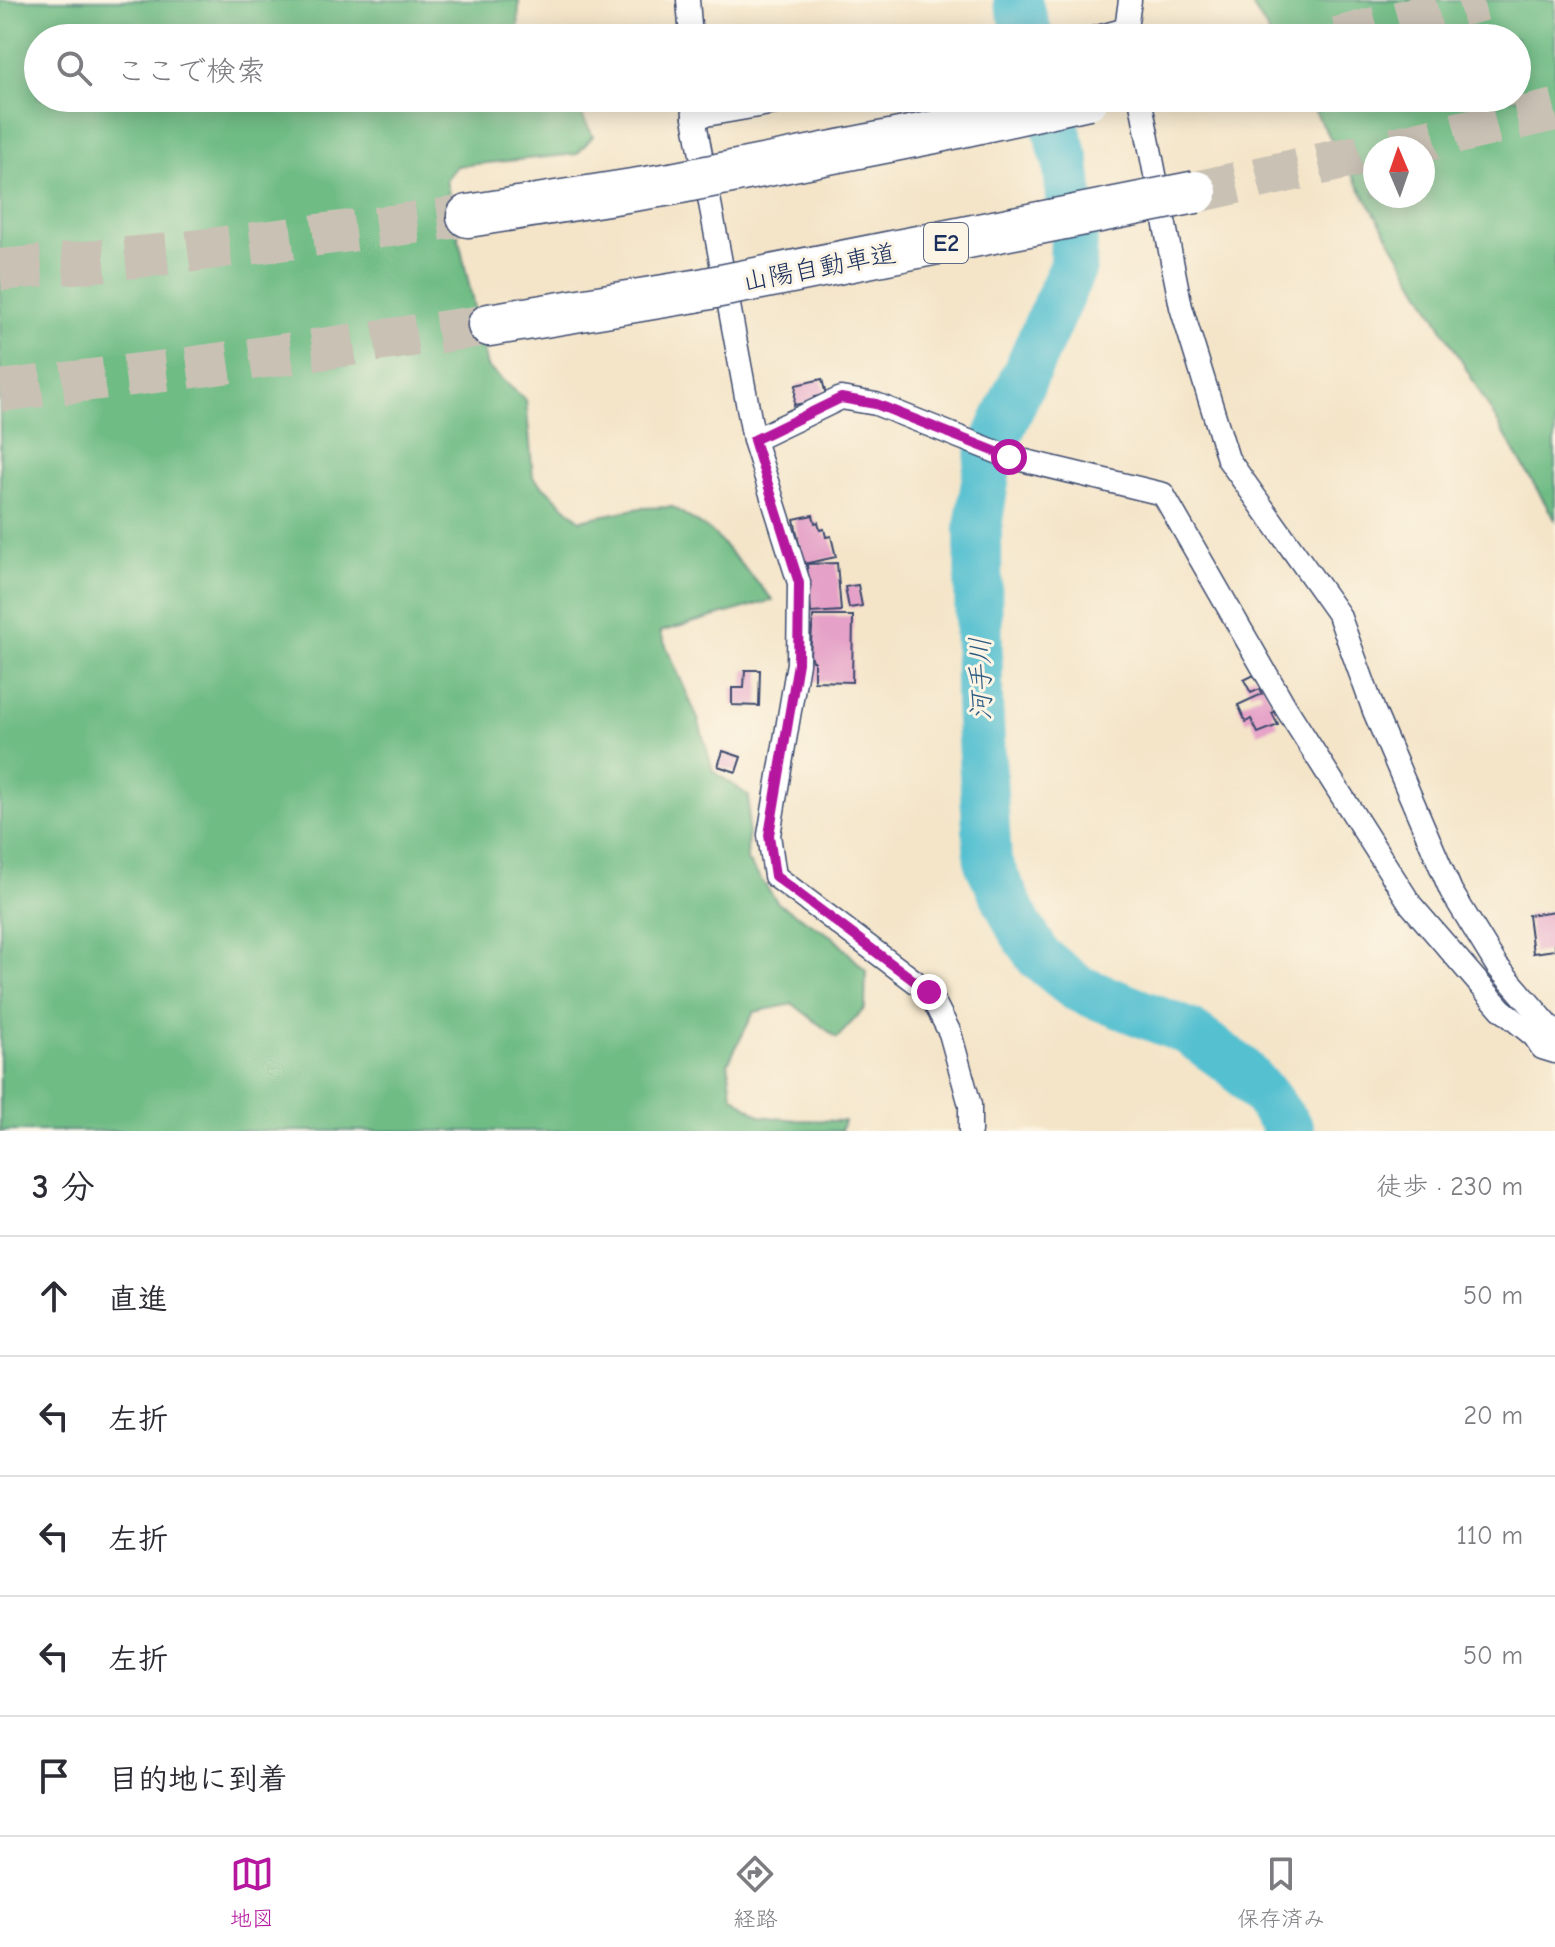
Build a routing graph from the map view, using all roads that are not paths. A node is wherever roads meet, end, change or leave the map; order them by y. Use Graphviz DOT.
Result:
graph roads {
  1 [pos="688,0"];
  2 [pos="1130,0"];
  3 [pos="690,24"];
  4 [pos="1128,24"];
  5 [pos="694,112"];
  6 [pos="1025,112"];
  7 [pos="1143,112"];
  8 [pos="1196,192"];
  9 [pos="468,216"];
  10 [pos="489,325"];
  11 [pos="754,440"];
  12 [pos="1555,1033"];
  13 [pos="1555,1052"];
  14 [pos="970,1131"];
  1 -- 3 [label="street"];
  2 -- 4 [label="street"];
  5 -- 11 [label="street"];
  6 -- 9 [label="highway, bridge"];
  7 -- 12 [label="street"];
  8 -- 10 [label="highway, 山陽自動車道 / E2, bridge"];
  11 -- 13 [label="street"];
  11 -- 14 [label="street"];
}
